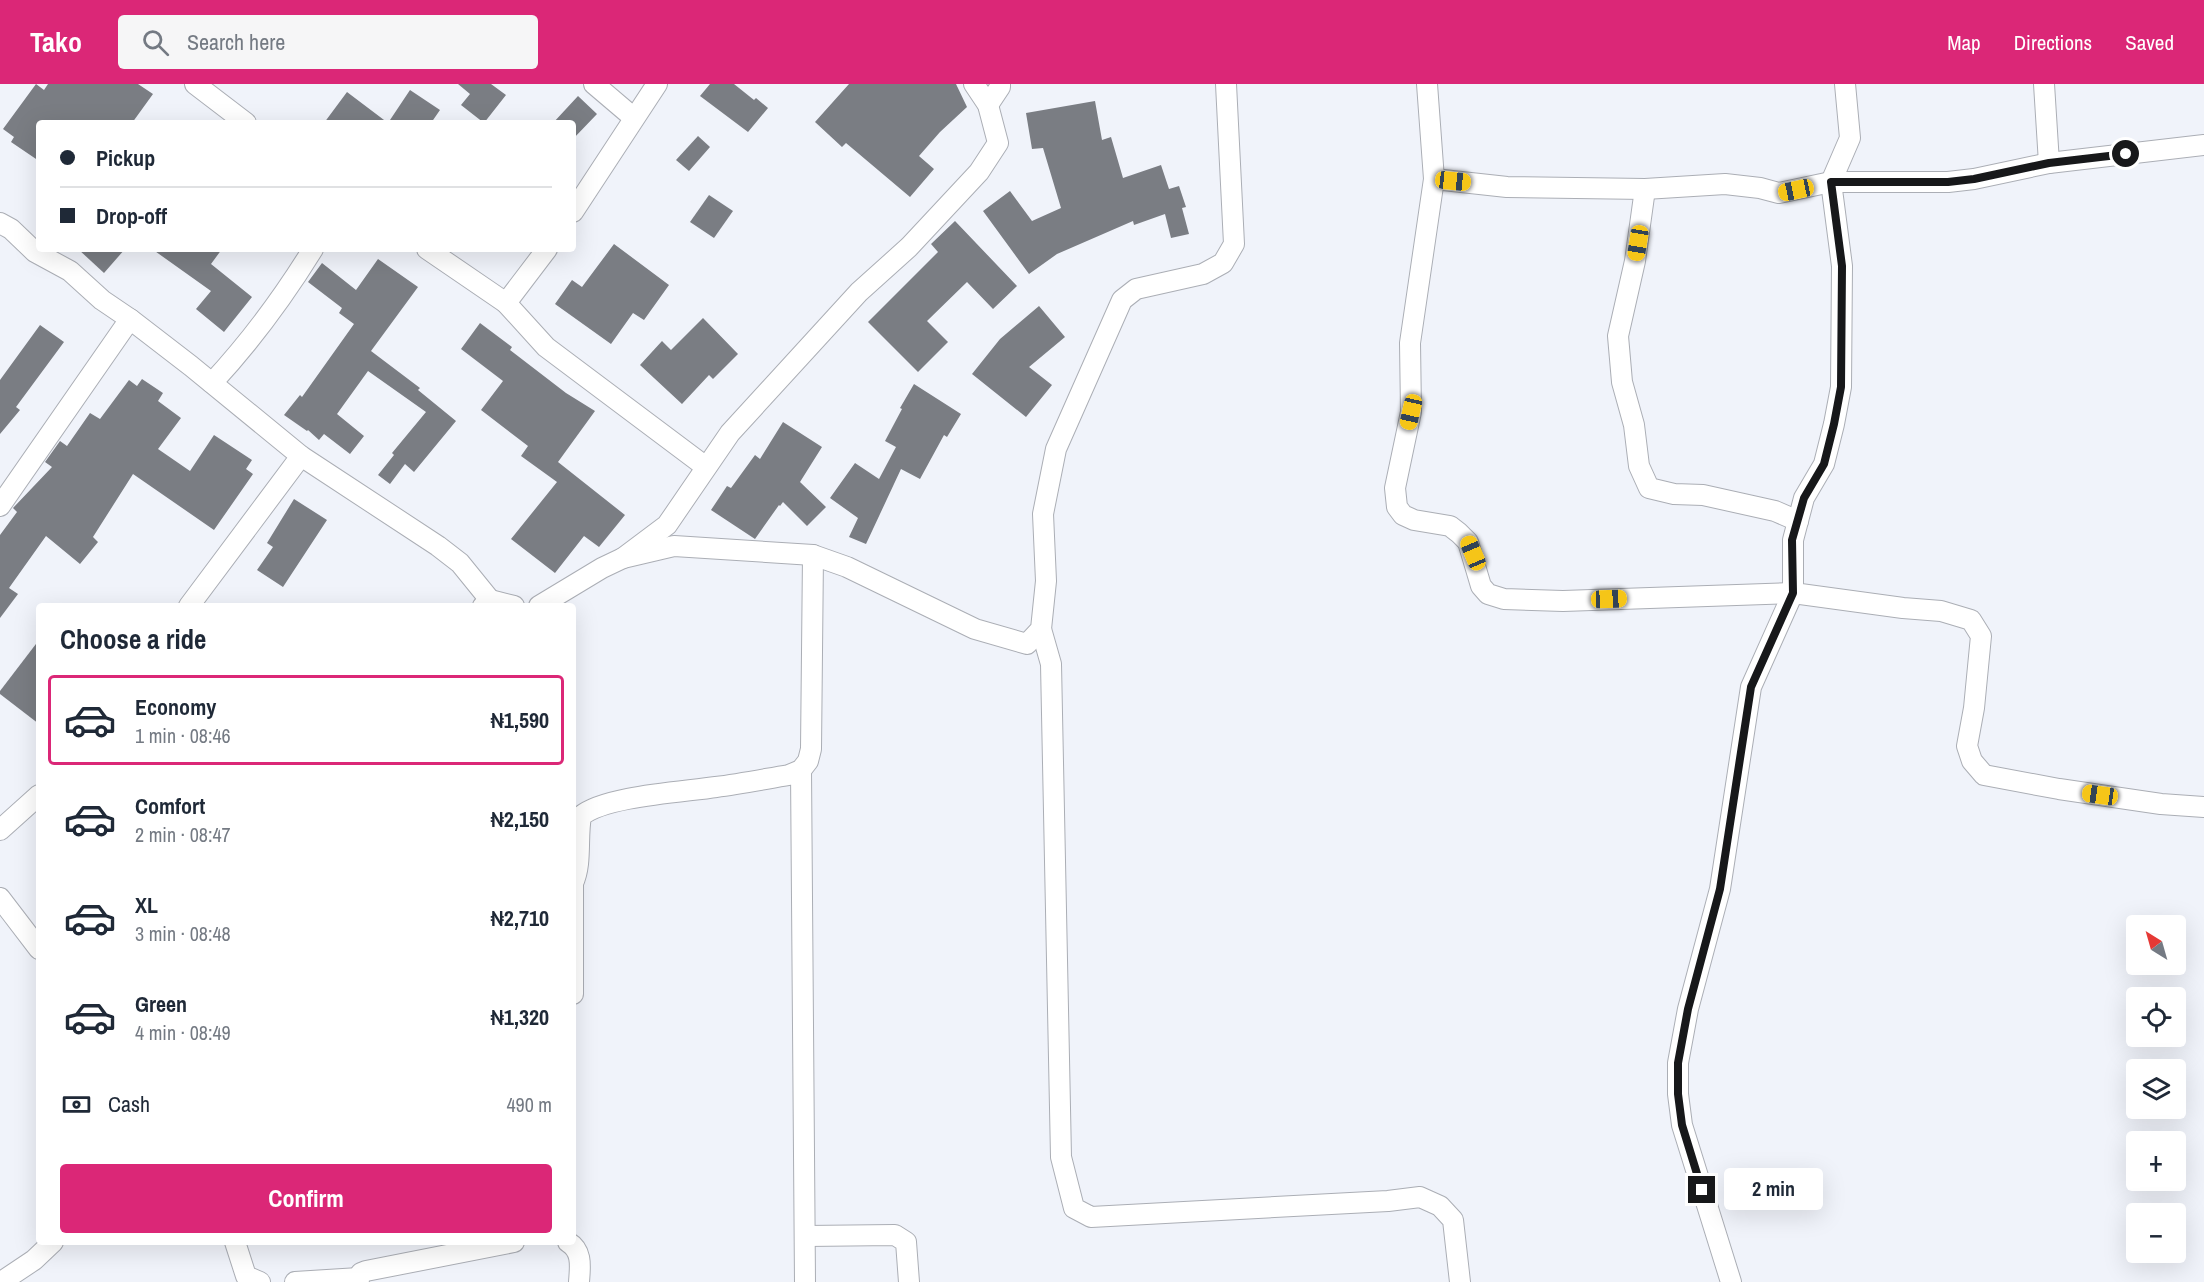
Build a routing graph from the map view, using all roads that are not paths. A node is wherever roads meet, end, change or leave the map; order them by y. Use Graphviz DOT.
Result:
graph roads {
  1 [pos="195,84"];
  2 [pos="594,84"];
  3 [pos="657,84"];
  4 [pos="974,84"];
  5 [pos="1000,84"];
  6 [pos="1226,84"];
  7 [pos="1427,84"];
  8 [pos="1845,84"];
  9 [pos="2044,84"];
  10 [pos="988,105"];
  11 [pos="634,118"];
  12 [pos="242,120"];
  13 [pos="2204,145"];
  14 [pos="2049,163"];
  15 [pos="1434,179"];
  16 [pos="1831,182"];
  17 [pos="1646,189"];
  18 [pos="576,207"];
  19 [pos="0,223"];
  20 [pos="311,252"];
  21 [pos="431,252"];
  22 [pos="545,252"];
  23 [pos="506,303"];
  24 [pos="130,319"];
  25 [pos="212,383"];
  26 [pos="301,456"];
  27 [pos="706,467"];
  28 [pos="0,506"];
  29 [pos="1798,521"];
  30 [pos="813,555"];
  31 [pos="623,558"];
  32 [pos="1793,593"];
  33 [pos="191,603"];
  34 [pos="487,603"];
  35 [pos="545,603"];
  36 [pos="1041,629"];
  37 [pos="801,770"];
  38 [pos="36,798"];
  39 [pos="2204,807"];
  40 [pos="0,830"];
  41 [pos="576,876"];
  42 [pos="0,898"];
  43 [pos="36,946"];
  44 [pos="806,1236"];
  45 [pos="50,1245"];
  46 [pos="236,1245"];
  47 [pos="499,1245"];
  48 [pos="572,1245"];
  49 [pos="358,1280"];
  50 [pos="0,1281"];
  51 [pos="260,1282"];
  52 [pos="295,1282"];
  53 [pos="579,1282"];
  54 [pos="805,1282"];
  55 [pos="909,1282"];
  56 [pos="1460,1282"];
  57 [pos="1731,1282"];
  1 -- 12 [label="street"];
  2 -- 11 [label="street"];
  3 -- 11 [label="street"];
  4 -- 10 [label="street"];
  5 -- 10 [label="street"];
  6 -- 36 [label="street"];
  7 -- 15 [label="street"];
  8 -- 16 [label="street"];
  9 -- 14 [label="street"];
  10 -- 27 [label="street"];
  11 -- 18 [label="street"];
  13 -- 14 [label="street"];
  14 -- 16 [label="street"];
  15 -- 17 [label="street"];
  15 -- 32 [label="street"];
  16 -- 17 [label="street"];
  16 -- 29 [label="street"];
  17 -- 29 [label="street"];
  19 -- 24 [label="street"];
  20 -- 25 [label="street"];
  21 -- 23 [label="street"];
  22 -- 23 [label="street"];
  23 -- 27 [label="street"];
  24 -- 25 [label="street"];
  24 -- 28 [label="street"];
  25 -- 26 [label="street"];
  26 -- 33 [label="street"];
  26 -- 34 [label="street"];
  27 -- 31 [label="street"];
  29 -- 32 [label="street"];
  30 -- 31 [label="street"];
  30 -- 36 [label="street"];
  30 -- 37 [label="street"];
  31 -- 35 [label="street"];
  32 -- 39 [label="street"];
  32 -- 57 [label="street"];
  36 -- 56 [label="street"];
  37 -- 41 [label="street"];
  37 -- 44 [label="street"];
  38 -- 40 [label="street"];
  42 -- 43 [label="street"];
  44 -- 54 [label="street"];
  44 -- 55 [label="street"];
  45 -- 50 [label="street"];
  46 -- 51 [label="street"];
  47 -- 49 [label="street"];
  48 -- 53 [label="street"];
  49 -- 52 [label="street"];
}
